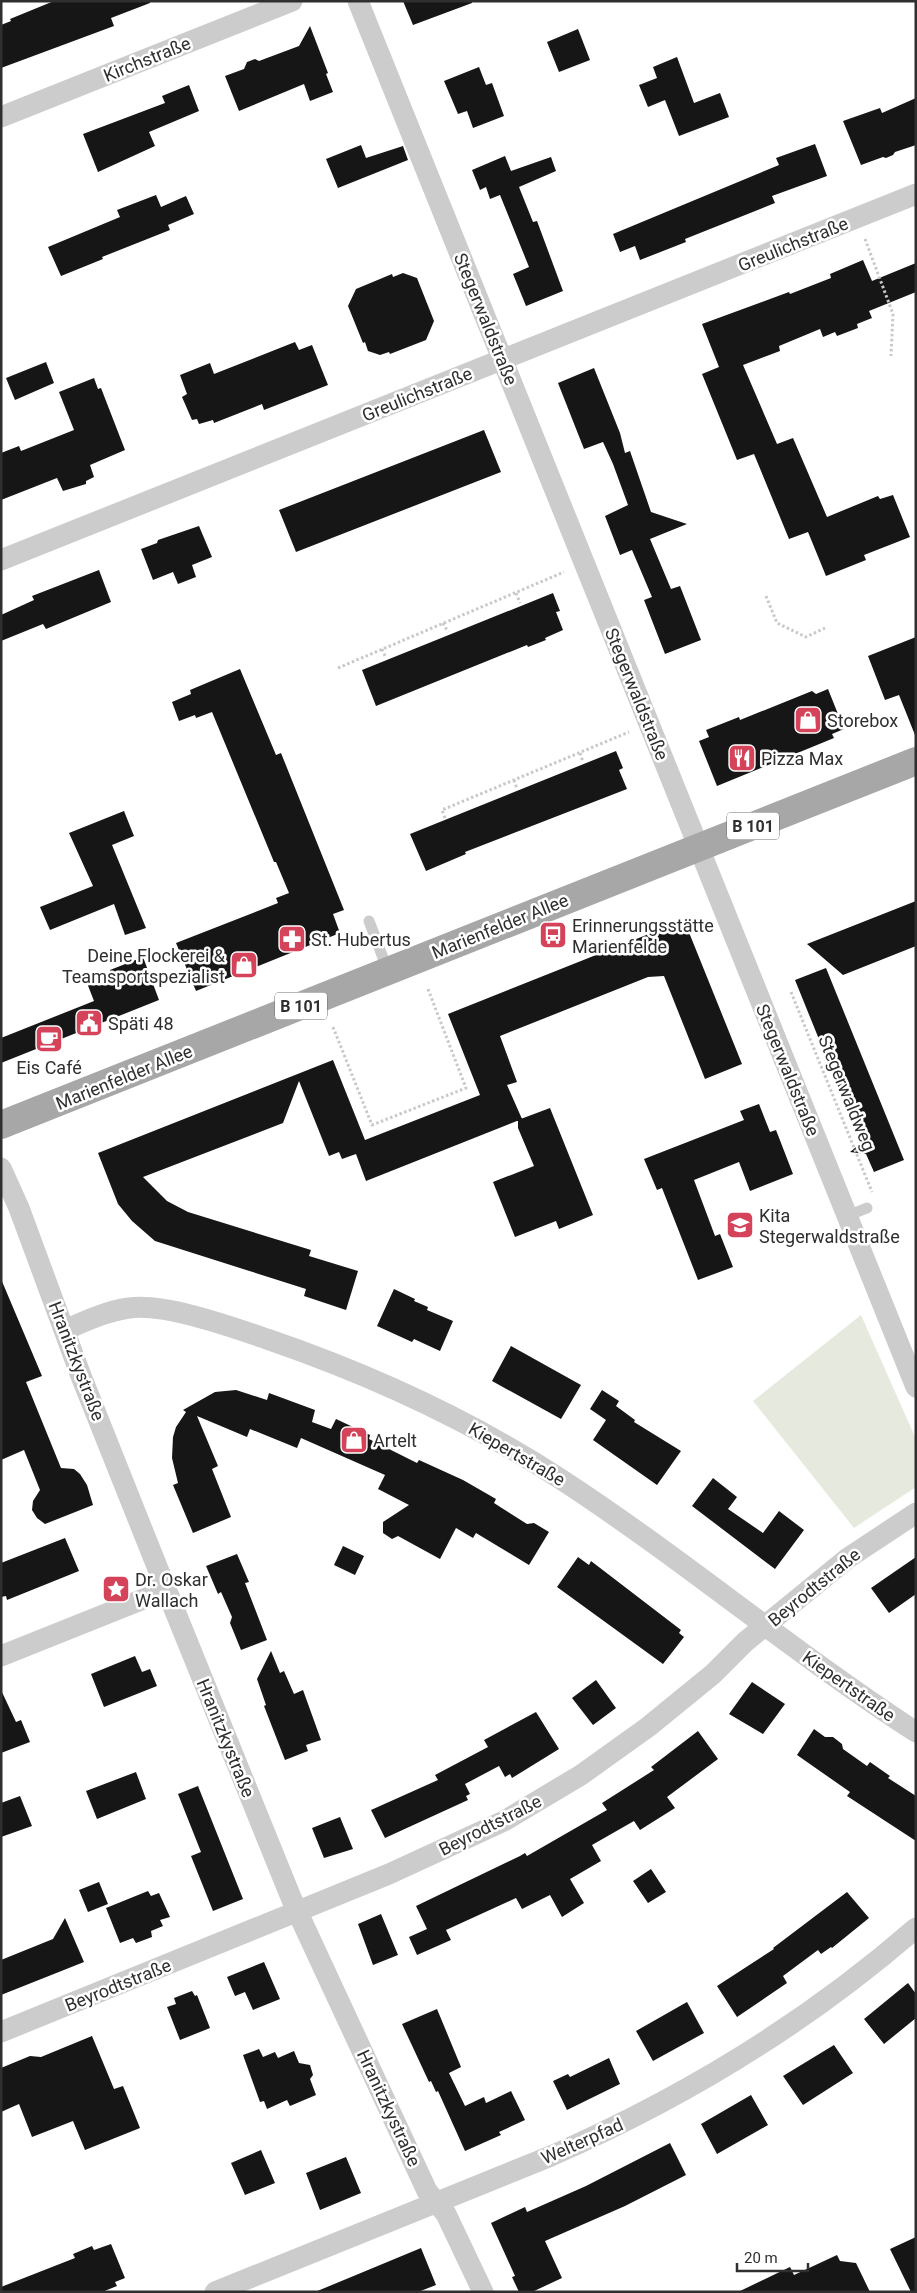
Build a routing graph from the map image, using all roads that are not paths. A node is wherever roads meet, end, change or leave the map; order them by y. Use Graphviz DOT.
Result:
graph roads {
  1 [pos="292,1"];
  2 [pos="358,1"];
  3 [pos="1,117"];
  4 [pos="916,194"];
  5 [pos="502,360"];
  6 [pos="1,560"];
  7 [pos="916,761"];
  8 [pos="699,848"];
  9 [pos="369,921"];
  10 [pos="388,971"];
  11 [pos="1,1125"];
  12 [pos="1,1168"];
  13 [pos="866,1208"];
  14 [pos="847,1216"];
  15 [pos="65,1330"];
  16 [pos="916,1387"];
  17 [pos="916,1513"];
  18 [pos="166,1590"];
  19 [pos="765,1626"];
  20 [pos="1,1656"];
  21 [pos="916,1732"];
  22 [pos="298,1912"];
  23 [pos="916,1928"];
  24 [pos="1,2032"];
  25 [pos="436,2202"];
  26 [pos="215,2292"];
  27 [pos="483,2292"];
  1 -- 3 [label="street, Kirchstraße"];
  2 -- 5 [label="street, Stegerwaldstraße"];
  4 -- 5 [label="street, Greulichstraße"];
  5 -- 6 [label="street, Greulichstraße"];
  5 -- 8 [label="street, Stegerwaldstraße"];
  7 -- 8 [label="main road, Marienfelder Allee / B 101"];
  8 -- 10 [label="main road, Marienfelder Allee / B 101"];
  8 -- 14 [label="street, Stegerwaldstraße"];
  9 -- 10 [label="lane"];
  10 -- 11 [label="main road, Marienfelder Allee / B 101"];
  12 -- 15 [label="street, Hranitzkystraße"];
  13 -- 14 [label="lane"];
  14 -- 16 [label="street, Stegerwaldstraße"];
  15 -- 18 [label="street, Hranitzkystraße"];
  15 -- 19 [label="street, Kiepertstraße"];
  17 -- 19 [label="street, Beyrodtstraße"];
  18 -- 20 [label="street"];
  18 -- 22 [label="street, Hranitzkystraße"];
  19 -- 21 [label="street, Kiepertstraße"];
  19 -- 22 [label="street, Beyrodtstraße"];
  22 -- 24 [label="street, Beyrodtstraße"];
  22 -- 25 [label="street, Hranitzkystraße"];
  23 -- 25 [label="street, Welterpfad"];
  25 -- 26 [label="street, Welterpfad"];
  25 -- 27 [label="street, Hranitzkystraße"];
}
